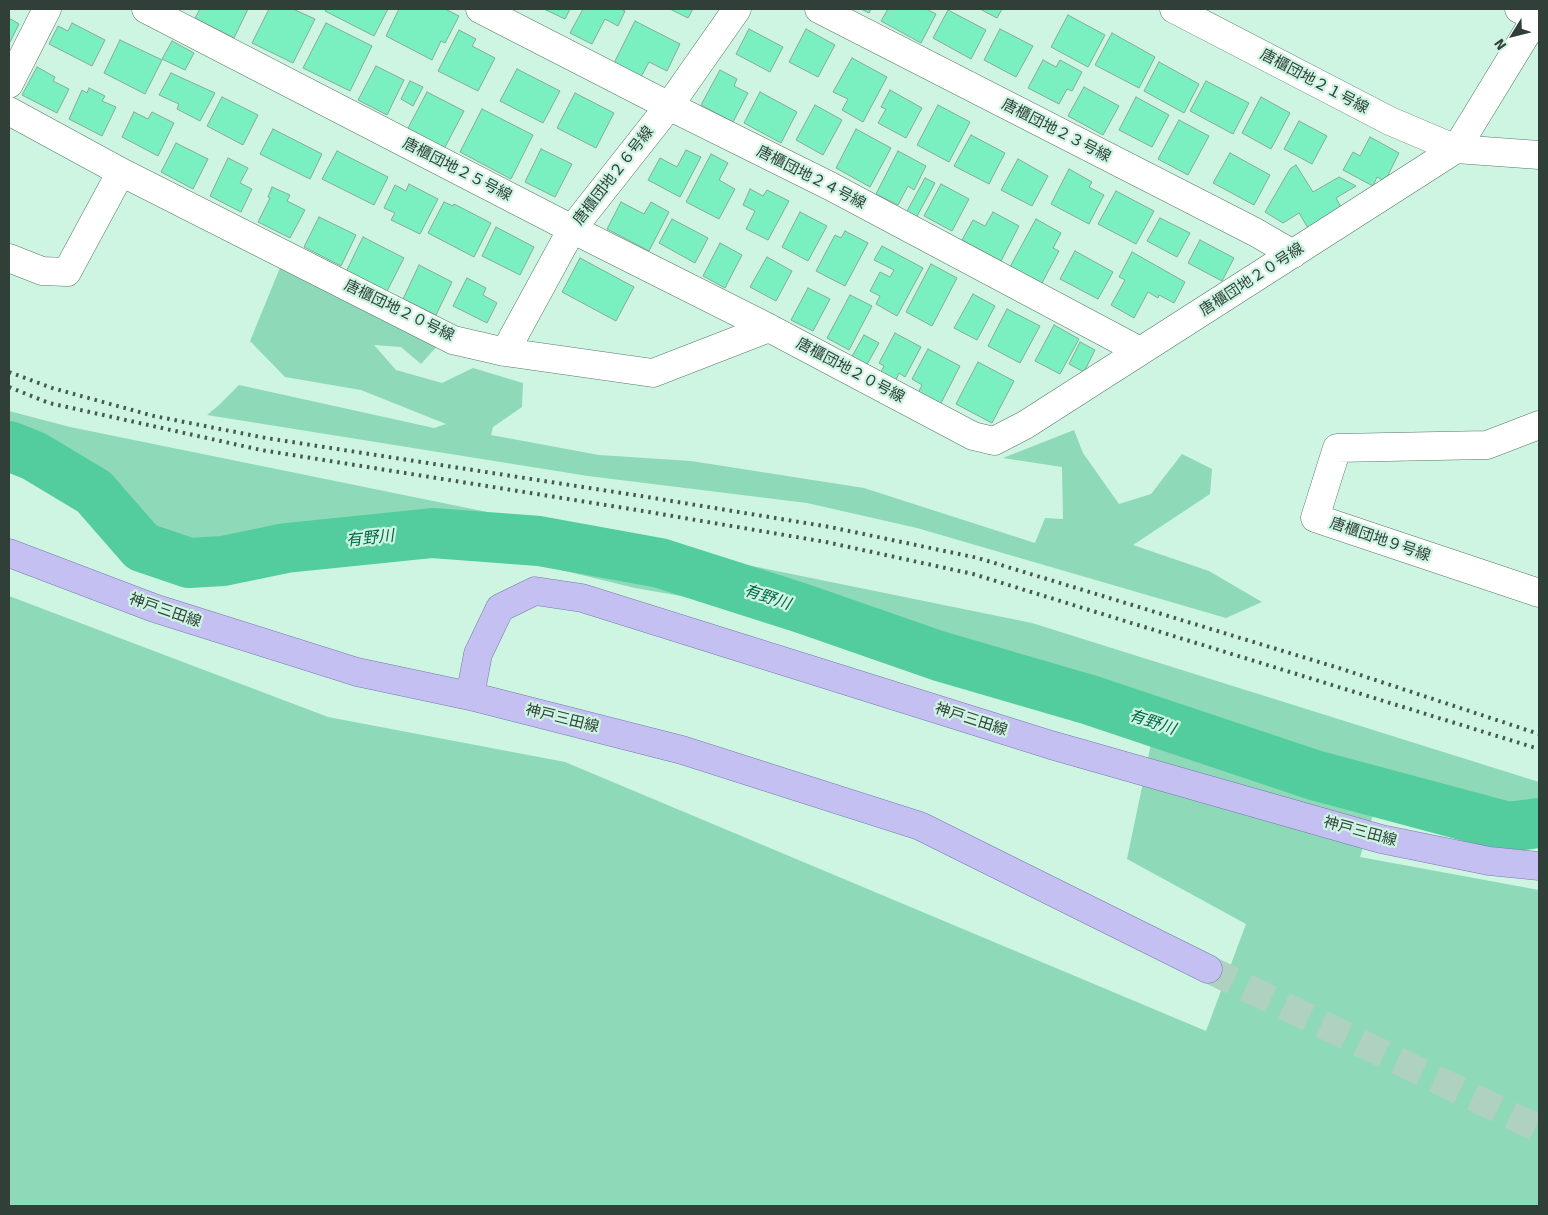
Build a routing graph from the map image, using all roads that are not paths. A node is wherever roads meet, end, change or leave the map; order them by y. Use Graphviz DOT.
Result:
graph roads {
  1 [pos="47,9"];
  2 [pos="146,9"];
  3 [pos="480,9"];
  4 [pos="737,9"];
  5 [pos="818,9"];
  6 [pos="1519,9"];
  7 [pos="1182,10"];
  8 [pos="9,84"];
  9 [pos="669,106"];
  10 [pos="9,111"];
  11 [pos="1456,149"];
  12 [pos="1539,155"];
  13 [pos="121,172"];
  14 [pos="572,229"];
  15 [pos="1293,254"];
  16 [pos="9,258"];
  17 [pos="769,328"];
  18 [pos="1140,351"];
  19 [pos="505,352"];
  20 [pos="1539,425"];
  21 [pos="9,553"];
  22 [pos="1539,593"];
  23 [pos="470,696"];
  24 [pos="1539,866"];
  25 [pos="1208,969"];
  1 -- 8 [label="street"];
  2 -- 14 [label="street, 唐櫃団地２５号線"];
  3 -- 9 [label="street, 唐櫃団地２４号線"];
  4 -- 9 [label="street, 唐櫃団地２６号線"];
  5 -- 15 [label="street, 唐櫃団地２３号線"];
  6 -- 11 [label="street"];
  7 -- 11 [label="street, 唐櫃団地２１号線"];
  9 -- 14 [label="street, 唐櫃団地２６号線"];
  9 -- 18 [label="street, 唐櫃団地２４号線"];
  10 -- 13 [label="street, 唐櫃団地２０号線"];
  11 -- 12 [label="street"];
  11 -- 15 [label="street, 唐櫃団地２０号線"];
  13 -- 16 [label="street"];
  13 -- 19 [label="street, 唐櫃団地２０号線"];
  14 -- 17 [label="street, 唐櫃団地２５号線"];
  14 -- 19 [label="street, 唐櫃団地２６号線"];
  15 -- 18 [label="street, 唐櫃団地２０号線"];
  17 -- 18 [label="street, 唐櫃団地２０号線"];
  17 -- 19 [label="street, 唐櫃団地２０号線"];
  20 -- 22 [label="street, 唐櫃団地９号線"];
  21 -- 23 [label="main road, 神戸三田線"];
  23 -- 24 [label="main road, 神戸三田線"];
  23 -- 25 [label="main road, 神戸三田線"];
}
